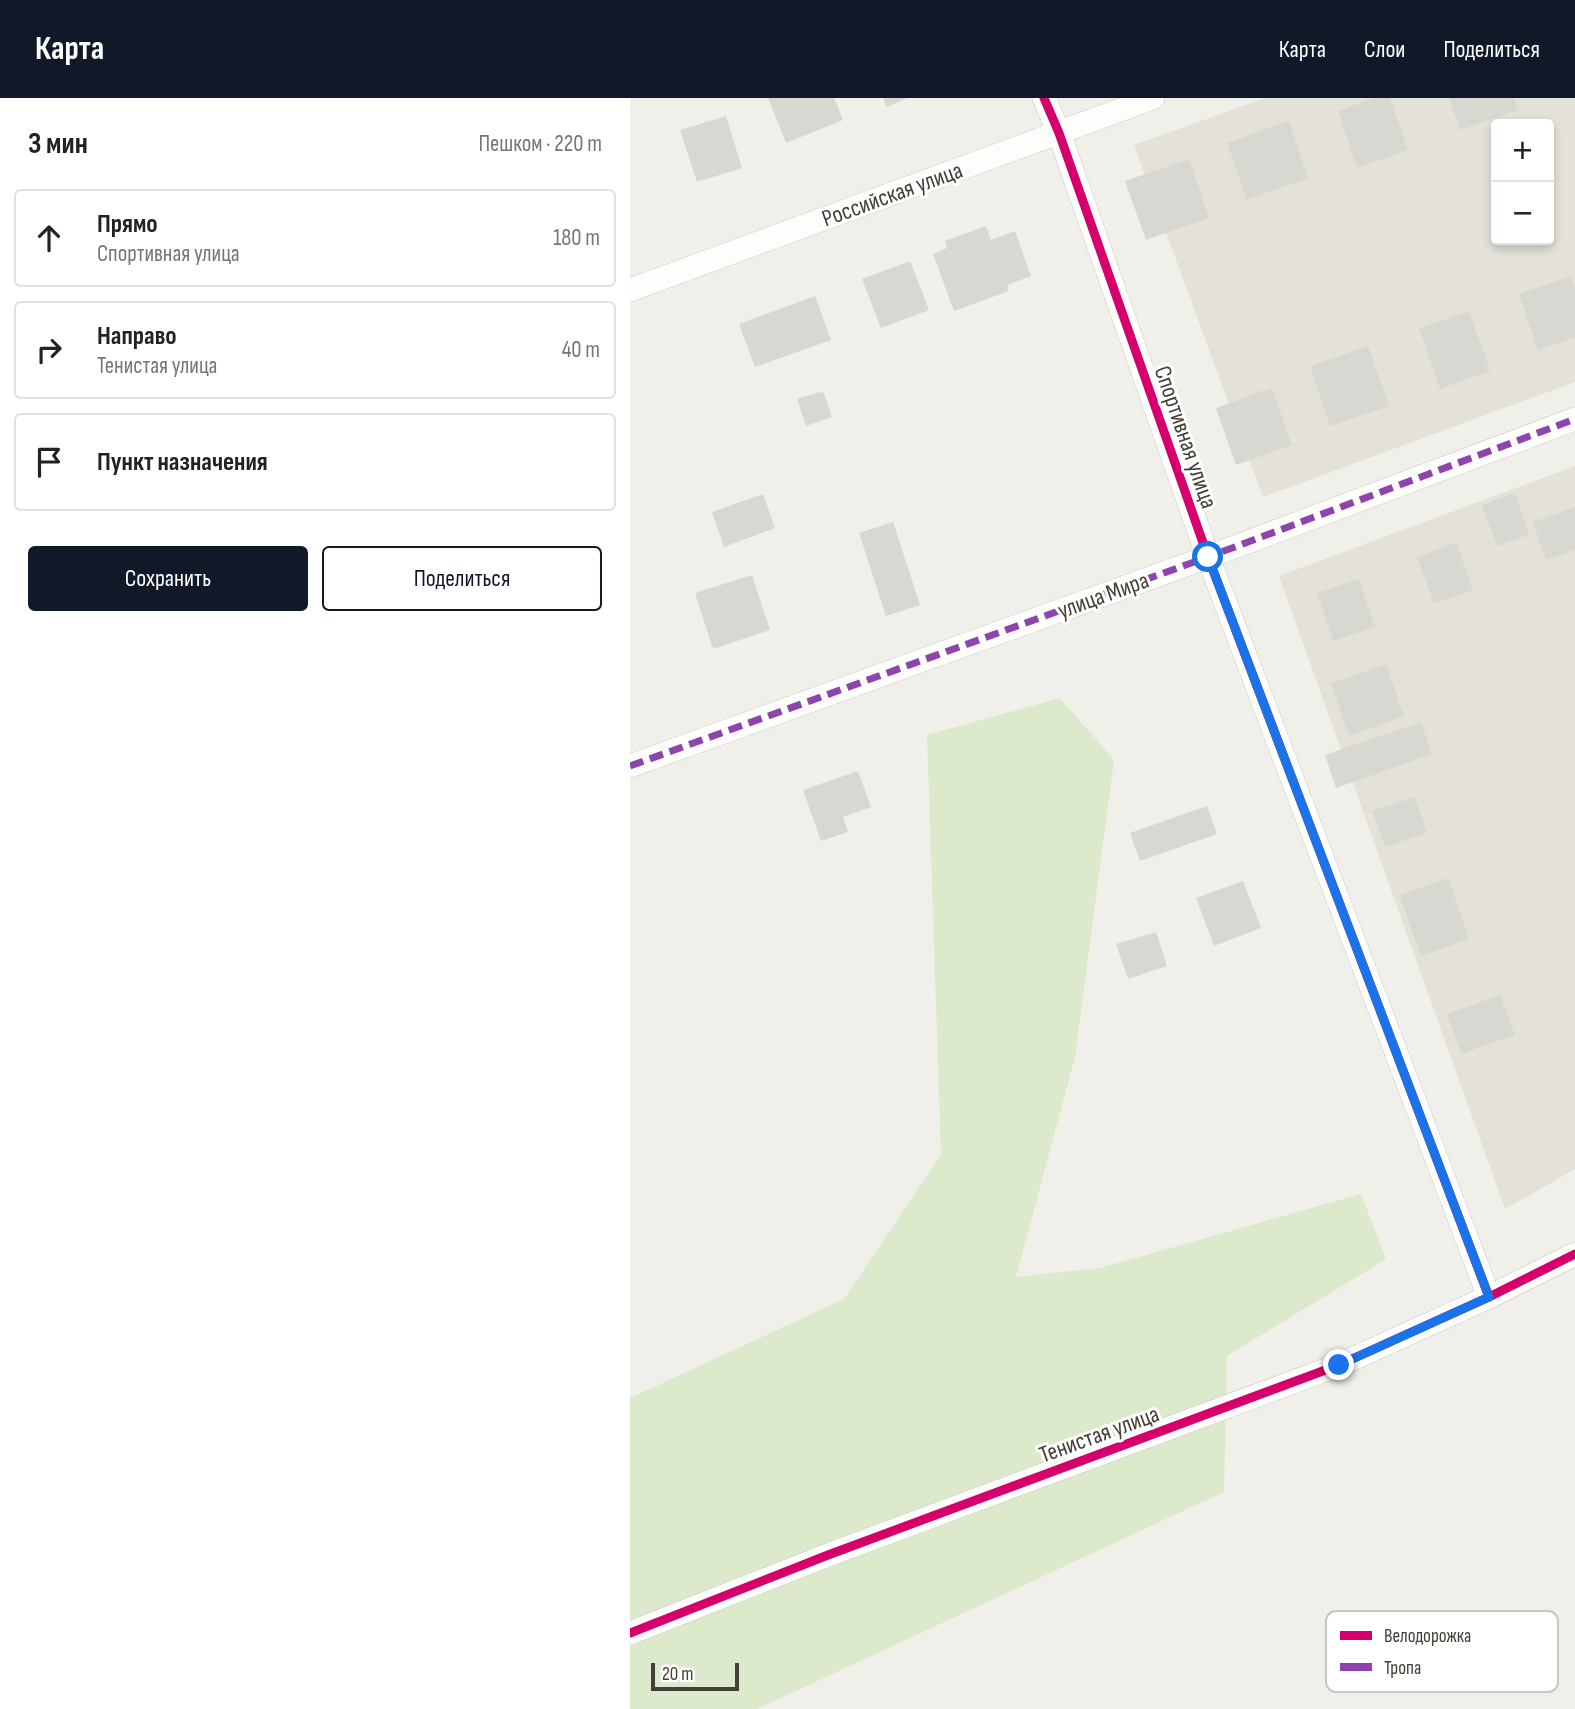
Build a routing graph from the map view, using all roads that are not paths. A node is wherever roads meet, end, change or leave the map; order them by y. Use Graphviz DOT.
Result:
graph roads {
  1 [pos="1044,98"];
  2 [pos="1153,98"];
  3 [pos="1059,134"];
  4 [pos="630,290"];
  5 [pos="1575,419"];
  6 [pos="1208,557"];
  7 [pos="630,766"];
  8 [pos="1575,1254"];
  9 [pos="1489,1297"];
  10 [pos="630,1633"];
  1 -- 3 [label="street, Спортивная улица"];
  2 -- 3 [label="street, Российская улица"];
  3 -- 4 [label="street, Российская улица"];
  3 -- 6 [label="street, Спортивная улица"];
  5 -- 6 [label="street, улица Мира"];
  6 -- 7 [label="street, улица Мира"];
  6 -- 9 [label="street, Спортивная улица"];
  8 -- 9 [label="street, Тенистая улица"];
  9 -- 10 [label="street, Тенистая улица"];
}
